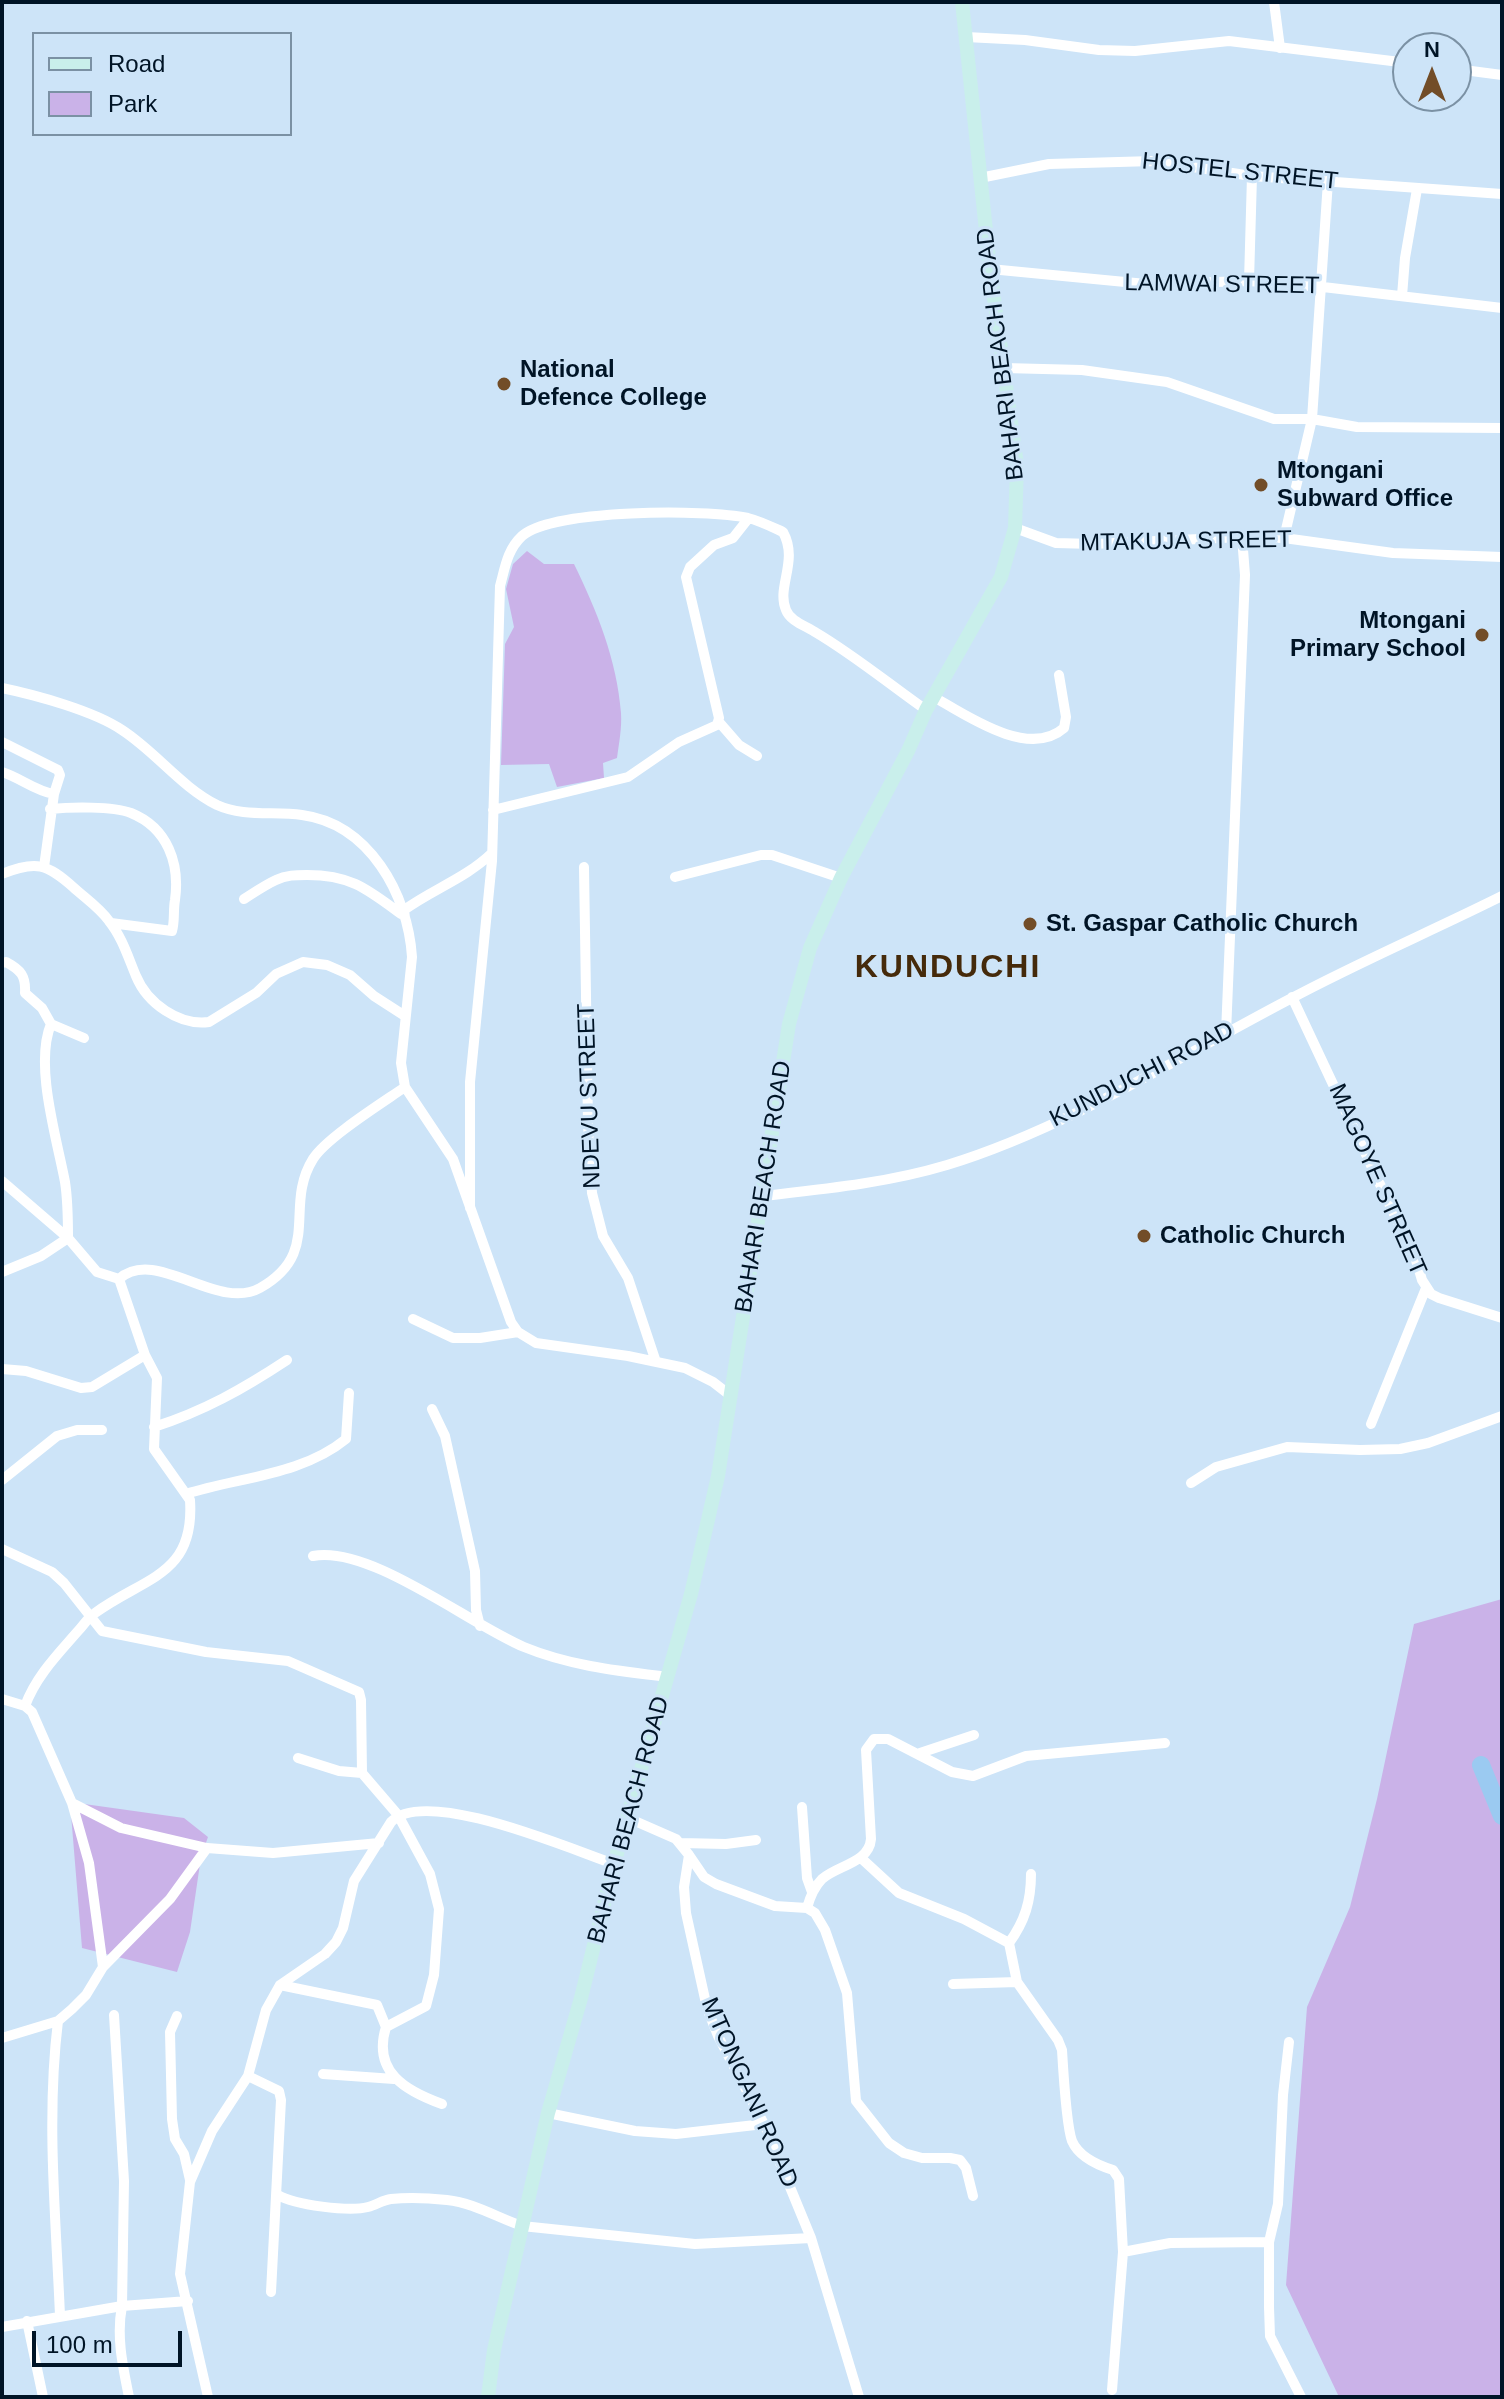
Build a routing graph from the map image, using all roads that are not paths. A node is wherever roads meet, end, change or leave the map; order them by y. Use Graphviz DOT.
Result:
graph roads {
  1 [pos="962,2"];
  2 [pos="1274,2"];
  3 [pos="966,37"];
  4 [pos="1280,48"];
  5 [pos="1392,61"];
  6 [pos="1472,71"];
  7 [pos="1502,75"];
  8 [pos="1252,176"];
  9 [pos="980,178"];
  10 [pos="1328,181"];
  11 [pos="1417,189"];
  12 [pos="1502,194"];
  13 [pos="990,269"];
  14 [pos="1249,281"];
  15 [pos="1323,287"];
  16 [pos="1402,296"];
  17 [pos="1502,308"];
  18 [pos="1004,368"];
  19 [pos="1312,419"];
  20 [pos="1502,428"];
  21 [pos="748,519"];
  22 [pos="1015,528"];
  23 [pos="1242,537"];
  24 [pos="1284,538"];
  25 [pos="1502,557"];
  26 [pos="1059,675"];
  27 [pos="2,688"];
  28 [pos="930,704"];
  29 [pos="719,722"];
  30 [pos="2,742"];
  31 [pos="757,756"];
  32 [pos="2,772"];
  33 [pos="54,794"];
  34 [pos="50,809"];
  35 [pos="493,810"];
  36 [pos="492,853"];
  37 [pos="44,867"];
  38 [pos="584,867"];
  39 [pos="2,874"];
  40 [pos="675,877"];
  41 [pos="841,878"];
  42 [pos="1502,896"];
  43 [pos="244,899"];
  44 [pos="404,917"];
  45 [pos="111,923"];
  46 [pos="2,963"];
  47 [pos="1292,997"];
  48 [pos="405,1016"];
  49 [pos="51,1024"];
  50 [pos="1226,1033"];
  51 [pos="84,1038"];
  52 [pos="405,1087"];
  53 [pos="2,1181"];
  54 [pos="763,1196"];
  55 [pos="470,1208"];
  56 [pos="68,1238"];
  57 [pos="2,1272"];
  58 [pos="119,1279"];
  59 [pos="1426,1288"];
  60 [pos="1502,1318"];
  61 [pos="413,1319"];
  62 [pos="518,1332"];
  63 [pos="145,1355"];
  64 [pos="287,1360"];
  65 [pos="656,1362"];
  66 [pos="2,1369"];
  67 [pos="349,1393"];
  68 [pos="731,1396"];
  69 [pos="432,1409"];
  70 [pos="1502,1416"];
  71 [pos="1371,1424"];
  72 [pos="154,1427"];
  73 [pos="102,1430"];
  74 [pos="2,1480"];
  75 [pos="1191,1483"];
  76 [pos="186,1494"];
  77 [pos="2,1549"];
  78 [pos="313,1556"];
  79 [pos="91,1615"];
  80 [pos="480,1626"];
  81 [pos="668,1677"];
  82 [pos="2,1699"];
  83 [pos="25,1706"];
  84 [pos="974,1735"];
  85 [pos="1165,1743"];
  86 [pos="920,1753"];
  87 [pos="298,1758"];
  88 [pos="362,1773"];
  89 [pos="72,1803"];
  90 [pos="802,1807"];
  91 [pos="398,1815"];
  92 [pos="628,1818"];
  93 [pos="756,1840"];
  94 [pos="379,1843"];
  95 [pos="681,1843"];
  96 [pos="207,1848"];
  97 [pos="689,1855"];
  98 [pos="861,1858"];
  99 [pos="614,1864"];
  100 [pos="1031,1874"];
  101 [pos="812,1892"];
  102 [pos="807,1908"];
  103 [pos="1009,1943"];
  104 [pos="103,1967"];
  105 [pos="1017,1982"];
  106 [pos="953,1984"];
  107 [pos="280,1985"];
  108 [pos="114,2015"];
  109 [pos="177,2016"];
  110 [pos="58,2021"];
  111 [pos="386,2027"];
  112 [pos="2,2038"];
  113 [pos="1289,2042"];
  114 [pos="323,2074"];
  115 [pos="248,2076"];
  116 [pos="394,2079"];
  117 [pos="442,2104"];
  118 [pos="548,2113"];
  119 [pos="764,2124"];
  120 [pos="190,2182"];
  121 [pos="278,2195"];
  122 [pos="973,2196"];
  123 [pos="522,2226"];
  124 [pos="811,2238"];
  125 [pos="1269,2242"];
  126 [pos="1123,2252"];
  127 [pos="271,2292"];
  128 [pos="188,2301"];
  129 [pos="122,2306"];
  130 [pos="60,2316"];
  131 [pos="27,2321"];
  132 [pos="2,2327"];
  133 [pos="1112,2390"];
  134 [pos="43,2397"];
  135 [pos="129,2397"];
  136 [pos="208,2397"];
  137 [pos="488,2397"];
  138 [pos="859,2397"];
  139 [pos="1301,2397"];
  1 -- 3 [label="street, BAHARI BEACH ROAD"];
  2 -- 4 [label="street"];
  3 -- 4 [label="street"];
  3 -- 9 [label="street, BAHARI BEACH ROAD"];
  4 -- 5 [label="street"];
  6 -- 7 [label="street"];
  8 -- 9 [label="street, HOSTEL STREET"];
  8 -- 10 [label="street, HOSTEL STREET"];
  8 -- 14 [label="street"];
  9 -- 13 [label="street, BAHARI BEACH ROAD"];
  10 -- 11 [label="street, HOSTEL STREET"];
  10 -- 15 [label="street"];
  11 -- 12 [label="street, HOSTEL STREET"];
  11 -- 16 [label="street"];
  13 -- 14 [label="street, LAMWAI STREET"];
  13 -- 18 [label="street, BAHARI BEACH ROAD"];
  14 -- 15 [label="street, LAMWAI STREET"];
  15 -- 16 [label="street, LAMWAI STREET"];
  15 -- 19 [label="street"];
  16 -- 17 [label="street, LAMWAI STREET"];
  18 -- 19 [label="street"];
  18 -- 22 [label="street, BAHARI BEACH ROAD"];
  19 -- 20 [label="street"];
  19 -- 24 [label="street"];
  21 -- 28 [label="street"];
  21 -- 29 [label="street"];
  21 -- 35 [label="street"];
  22 -- 23 [label="street, MTAKUJA STREET"];
  22 -- 28 [label="street, BAHARI BEACH ROAD"];
  23 -- 24 [label="street, MTAKUJA STREET"];
  23 -- 50 [label="street"];
  24 -- 25 [label="street, MTAKUJA STREET"];
  26 -- 28 [label="street"];
  27 -- 44 [label="street"];
  28 -- 41 [label="street, BAHARI BEACH ROAD"];
  29 -- 31 [label="street"];
  29 -- 35 [label="street"];
  30 -- 33 [label="street"];
  32 -- 33 [label="street"];
  33 -- 34 [label="street"];
  34 -- 37 [label="street"];
  34 -- 45 [label="street"];
  35 -- 36 [label="street"];
  36 -- 44 [label="street"];
  36 -- 55 [label="street"];
  37 -- 39 [label="street"];
  37 -- 45 [label="street"];
  38 -- 65 [label="street, NDEVU STREET"];
  40 -- 41 [label="street"];
  41 -- 54 [label="street, BAHARI BEACH ROAD"];
  42 -- 47 [label="street, KUNDUCHI ROAD"];
  43 -- 44 [label="street"];
  44 -- 48 [label="street"];
  45 -- 48 [label="street"];
  46 -- 49 [label="street"];
  47 -- 50 [label="street, KUNDUCHI ROAD"];
  47 -- 59 [label="street, MAGOYE STREET"];
  48 -- 52 [label="street"];
  49 -- 51 [label="street"];
  49 -- 56 [label="street"];
  50 -- 54 [label="street, KUNDUCHI ROAD"];
  52 -- 55 [label="street"];
  52 -- 58 [label="street"];
  53 -- 56 [label="street"];
  54 -- 68 [label="street, BAHARI BEACH ROAD"];
  55 -- 62 [label="street"];
  56 -- 57 [label="street"];
  56 -- 58 [label="street"];
  58 -- 63 [label="street"];
  59 -- 60 [label="street, MAGOYE STREET"];
  59 -- 71 [label="street"];
  61 -- 62 [label="street"];
  62 -- 65 [label="street"];
  63 -- 66 [label="street"];
  63 -- 72 [label="street"];
  64 -- 72 [label="street"];
  65 -- 68 [label="street"];
  67 -- 76 [label="street"];
  68 -- 81 [label="street, BAHARI BEACH ROAD"];
  69 -- 80 [label="street"];
  70 -- 75 [label="street"];
  72 -- 76 [label="street"];
  73 -- 74 [label="street"];
  76 -- 79 [label="street"];
  77 -- 79 [label="street"];
  78 -- 80 [label="street"];
  79 -- 83 [label="street"];
  79 -- 88 [label="street"];
  80 -- 81 [label="street"];
  81 -- 92 [label="street, BAHARI BEACH ROAD"];
  82 -- 83 [label="street"];
  83 -- 89 [label="street"];
  84 -- 86 [label="street"];
  85 -- 86 [label="street"];
  86 -- 98 [label="street"];
  87 -- 88 [label="street"];
  88 -- 91 [label="street"];
  89 -- 96 [label="street"];
  89 -- 104 [label="street"];
  90 -- 101 [label="street"];
  91 -- 94 [label="street"];
  91 -- 99 [label="street"];
  91 -- 111 [label="street"];
  92 -- 95 [label="street"];
  92 -- 99 [label="street, BAHARI BEACH ROAD"];
  93 -- 95 [label="street"];
  94 -- 96 [label="street"];
  94 -- 107 [label="street"];
  95 -- 97 [label="street"];
  96 -- 104 [label="street"];
  97 -- 102 [label="street"];
  97 -- 119 [label="street, MTONGANI ROAD"];
  98 -- 101 [label="street"];
  98 -- 103 [label="street"];
  99 -- 118 [label="street, BAHARI BEACH ROAD"];
  100 -- 103 [label="street"];
  101 -- 102 [label="street"];
  102 -- 122 [label="street"];
  103 -- 105 [label="street"];
  104 -- 110 [label="street"];
  105 -- 106 [label="street"];
  105 -- 126 [label="street"];
  107 -- 111 [label="street"];
  107 -- 115 [label="street"];
  108 -- 129 [label="street"];
  109 -- 120 [label="street"];
  110 -- 112 [label="street"];
  110 -- 130 [label="street"];
  111 -- 116 [label="street"];
  113 -- 125 [label="street"];
  114 -- 116 [label="street"];
  115 -- 120 [label="street"];
  115 -- 121 [label="street"];
  116 -- 117 [label="street"];
  118 -- 119 [label="street"];
  118 -- 123 [label="street, BAHARI BEACH ROAD"];
  119 -- 124 [label="street, MTONGANI ROAD"];
  120 -- 128 [label="street"];
  121 -- 123 [label="street"];
  121 -- 127 [label="street"];
  123 -- 124 [label="street"];
  123 -- 137 [label="street, BAHARI BEACH ROAD"];
  124 -- 138 [label="street, MTONGANI ROAD"];
  125 -- 126 [label="street"];
  125 -- 139 [label="street"];
  126 -- 133 [label="street"];
  128 -- 129 [label="street"];
  128 -- 136 [label="street"];
  129 -- 130 [label="street"];
  129 -- 135 [label="street"];
  130 -- 131 [label="street"];
  131 -- 132 [label="street"];
  131 -- 134 [label="street"];
}
